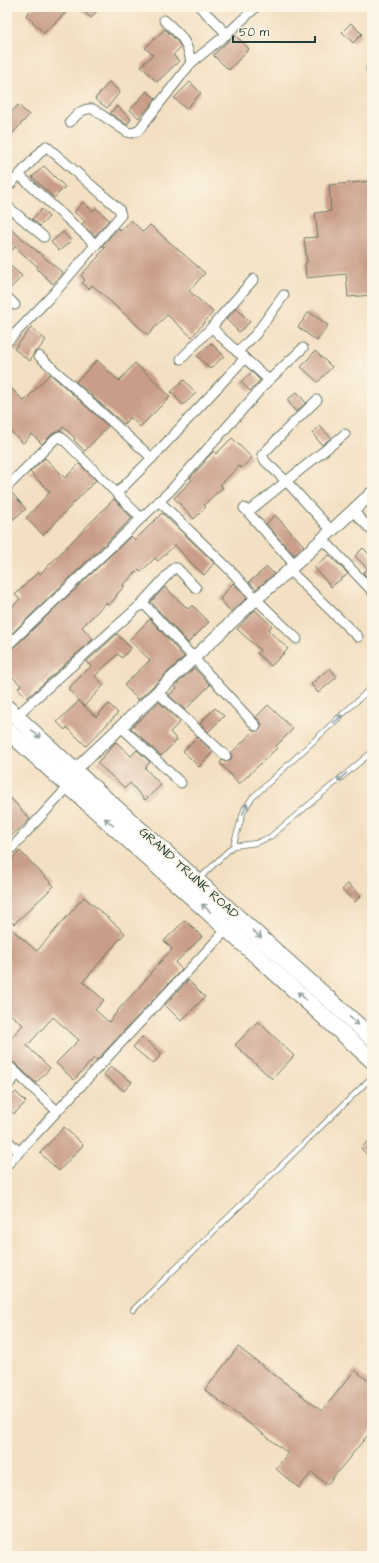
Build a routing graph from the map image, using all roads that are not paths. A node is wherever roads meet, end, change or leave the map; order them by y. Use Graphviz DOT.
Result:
graph roads {
  1 [pos="200,7"];
  2 [pos="255,7"];
  3 [pos="164,20"];
  4 [pos="226,34"];
  5 [pos="191,63"];
  6 [pos="70,122"];
  7 [pos="19,175"];
  8 [pos="7,188"];
  9 [pos="7,206"];
  10 [pos="44,237"];
  11 [pos="96,245"];
  12 [pos="254,279"];
  13 [pos="284,295"];
  14 [pos="7,298"];
  15 [pos="15,305"];
  16 [pos="213,326"];
  17 [pos="7,342"];
  18 [pos="303,348"];
  19 [pos="237,352"];
  20 [pos="39,356"];
  21 [pos="245,358"];
  22 [pos="181,359"];
  23 [pos="270,380"];
  24 [pos="317,400"];
  25 [pos="345,434"];
  26 [pos="152,458"];
  27 [pos="286,481"];
  28 [pos="7,487"];
  29 [pos="116,493"];
  30 [pos="372,493"];
  31 [pos="159,501"];
  32 [pos="353,511"];
  33 [pos="141,518"];
  34 [pos="332,531"];
  35 [pos="372,531"];
  36 [pos="322,539"];
  37 [pos="292,568"];
  38 [pos="196,588"];
  39 [pos="372,592"];
  40 [pos="256,599"];
  41 [pos="140,605"];
  42 [pos="358,637"];
  43 [pos="297,639"];
  44 [pos="7,646"];
  45 [pos="194,659"];
  46 [pos="372,687"];
  47 [pos="158,693"];
  48 [pos="365,693"];
  49 [pos="372,701"];
  50 [pos="11,712"];
  51 [pos="256,726"];
  52 [pos="122,727"];
  53 [pos="7,730"];
  54 [pos="372,752"];
  55 [pos="226,756"];
  56 [pos="75,770"];
  57 [pos="181,783"];
  58 [pos="69,786"];
  59 [pos="233,846"];
  60 [pos="7,852"];
  61 [pos="197,881"];
  62 [pos="228,928"];
  63 [pos="372,1038"];
  64 [pos="372,1060"];
  65 [pos="7,1064"];
  66 [pos="18,1074"];
  67 [pos="372,1077"];
  68 [pos="7,1086"];
  69 [pos="57,1111"];
  70 [pos="7,1140"];
  71 [pos="19,1152"];
  72 [pos="7,1165"];
  73 [pos="132,1310"];
  1 -- 4 [label="street"];
  2 -- 4 [label="street"];
  3 -- 5 [label="street"];
  4 -- 5 [label="street"];
  5 -- 6 [label="street"];
  7 -- 8 [label="street"];
  7 -- 11 [label="street"];
  7 -- 11 [label="street"];
  9 -- 10 [label="street"];
  11 -- 17 [label="street"];
  12 -- 16 [label="street"];
  13 -- 19 [label="street"];
  14 -- 15 [label="street"];
  16 -- 19 [label="street"];
  16 -- 22 [label="street"];
  18 -- 23 [label="street"];
  19 -- 21 [label="street"];
  20 -- 26 [label="street"];
  21 -- 23 [label="street"];
  21 -- 26 [label="street"];
  23 -- 31 [label="street"];
  24 -- 27 [label="street"];
  25 -- 27 [label="street"];
  26 -- 29 [label="street"];
  27 -- 34 [label="street"];
  27 -- 37 [label="street"];
  28 -- 29 [label="street"];
  29 -- 33 [label="street"];
  30 -- 32 [label="street"];
  31 -- 33 [label="street"];
  31 -- 40 [label="street"];
  32 -- 34 [label="street"];
  32 -- 35 [label="street"];
  33 -- 44 [label="street"];
  34 -- 36 [label="street"];
  36 -- 37 [label="street"];
  36 -- 39 [label="street"];
  37 -- 40 [label="street"];
  37 -- 42 [label="street"];
  38 -- 41 [label="street"];
  40 -- 43 [label="street"];
  40 -- 45 [label="street"];
  41 -- 45 [label="street"];
  41 -- 50 [label="street"];
  45 -- 47 [label="street"];
  45 -- 51 [label="street"];
  46 -- 48 [label="lane"];
  47 -- 52 [label="street"];
  47 -- 55 [label="street"];
  48 -- 49 [label="lane"];
  59 -- 48 [label="lane, one-way"];
  50 -- 56 [label="highway, GRAND TRUNK ROAD, one-way"];
  52 -- 56 [label="street"];
  52 -- 57 [label="street"];
  53 -- 58 [label="highway, GRAND TRUNK ROAD"];
  54 -- 59 [label="lane, one-way"];
  56 -- 61 [label="highway, GRAND TRUNK ROAD"];
  58 -- 60 [label="street"];
  62 -- 58 [label="highway, GRAND TRUNK ROAD, one-way"];
  59 -- 61 [label="lane"];
  61 -- 63 [label="highway, GRAND TRUNK ROAD, one-way"];
  64 -- 62 [label="highway, GRAND TRUNK ROAD, one-way"];
  62 -- 69 [label="street"];
  65 -- 66 [label="street"];
  66 -- 68 [label="street"];
  66 -- 69 [label="street"];
  67 -- 73 [label="lane"];
  69 -- 71 [label="street"];
  70 -- 71 [label="street"];
  71 -- 72 [label="street"];
}
